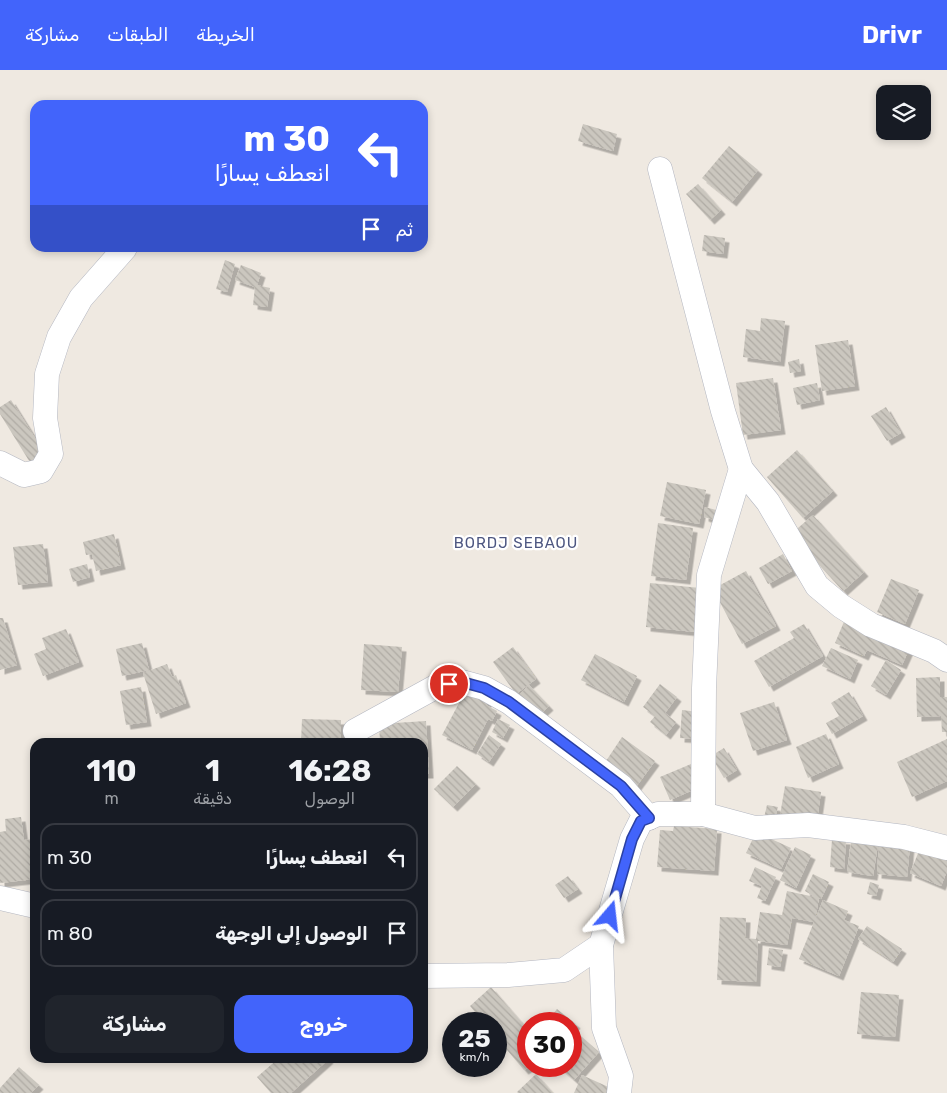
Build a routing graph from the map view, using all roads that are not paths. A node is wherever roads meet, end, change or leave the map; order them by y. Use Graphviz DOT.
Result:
graph roads {
  1 [pos="660,169"];
  2 [pos="121,252"];
  3 [pos="0,463"];
  4 [pos="741,469"];
  5 [pos="947,660"];
  6 [pos="355,731"];
  7 [pos="703,814"];
  8 [pos="649,818"];
  9 [pos="947,848"];
  10 [pos="0,898"];
  11 [pos="30,905"];
  12 [pos="601,945"];
  13 [pos="428,976"];
  14 [pos="620,1093"];
  1 -- 4 [label="street"];
  2 -- 3 [label="street"];
  4 -- 5 [label="street"];
  4 -- 7 [label="street"];
  6 -- 8 [label="street"];
  7 -- 8 [label="street"];
  7 -- 9 [label="street"];
  8 -- 12 [label="street"];
  10 -- 11 [label="street"];
  12 -- 13 [label="street"];
  12 -- 14 [label="street"];
}
